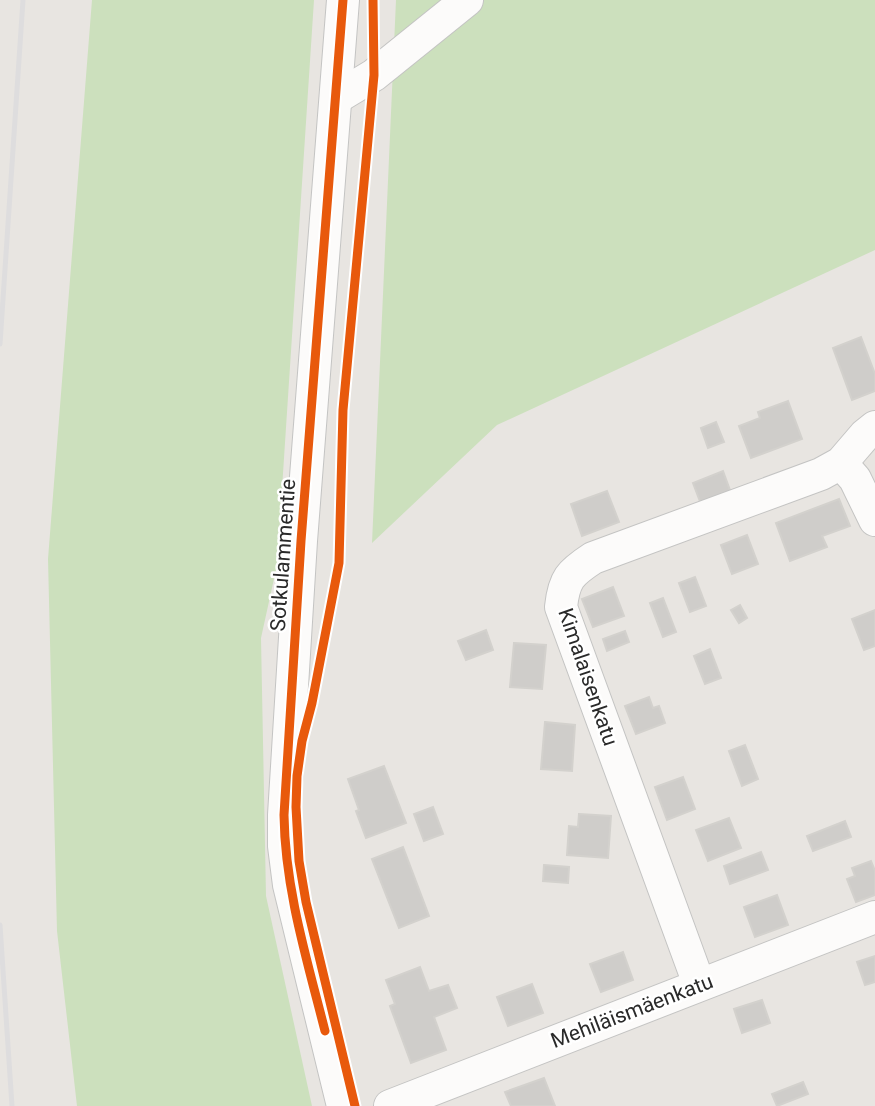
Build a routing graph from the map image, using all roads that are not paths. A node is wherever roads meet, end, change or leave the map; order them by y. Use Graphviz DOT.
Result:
graph roads {
  1 [pos="343,0"];
  2 [pos="467,0"];
  3 [pos="336,98"];
  4 [pos="875,427"];
  5 [pos="841,463"];
  6 [pos="875,520"];
  7 [pos="875,917"];
  8 [pos="699,984"];
  9 [pos="343,1106"];
  10 [pos="390,1106"];
  1 -- 3 [label="street, Sotkulammentie"];
  2 -- 3 [label="street"];
  3 -- 9 [label="street, Sotkulammentie"];
  4 -- 5 [label="street, Kimalaisenkatu"];
  5 -- 6 [label="street"];
  5 -- 8 [label="street, Kimalaisenkatu"];
  7 -- 8 [label="street, Mehiläismäenkatu"];
  8 -- 10 [label="street, Mehiläismäenkatu"];
}
